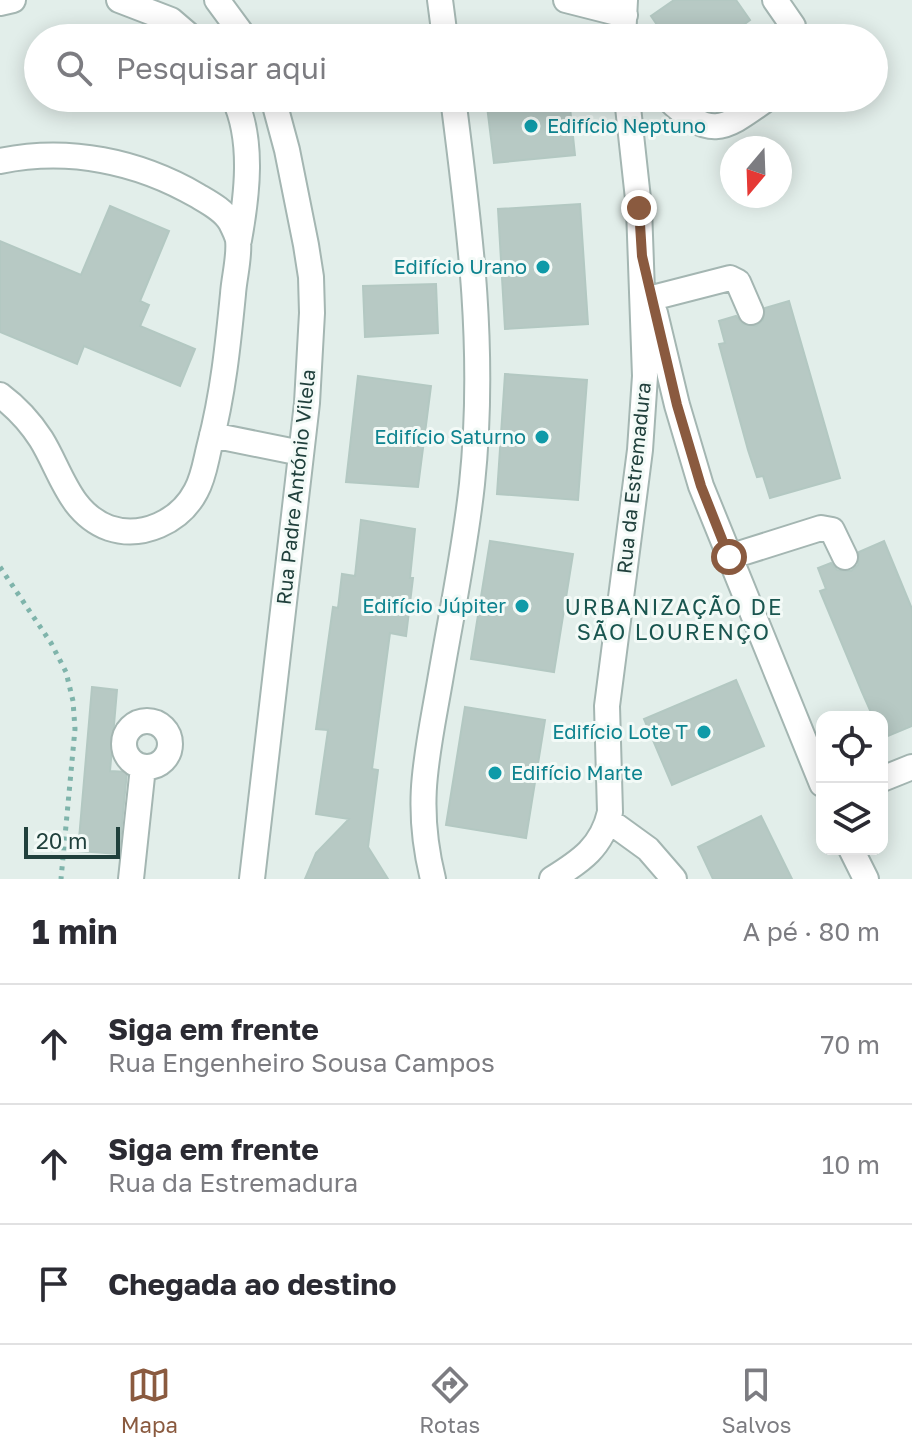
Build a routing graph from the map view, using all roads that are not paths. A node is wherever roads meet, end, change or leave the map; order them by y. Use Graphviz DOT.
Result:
graph roads {
  1 [pos="13,0"];
  2 [pos="119,0"];
  3 [pos="217,0"];
  4 [pos="440,0"];
  5 [pos="566,0"];
  6 [pos="775,0"];
  7 [pos="0,3"];
  8 [pos="164,10"];
  9 [pos="624,18"];
  10 [pos="235,24"];
  11 [pos="443,24"];
  12 [pos="792,24"];
  13 [pos="238,112"];
  14 [pos="277,112"];
  15 [pos="455,112"];
  16 [pos="628,112"];
  17 [pos="684,112"];
  18 [pos="749,112"];
  19 [pos="0,161"];
  20 [pos="236,255"];
  21 [pos="642,256"];
  22 [pos="652,298"];
  23 [pos="751,312"];
  24 [pos="0,395"];
  25 [pos="212,435"];
  26 [pos="301,453"];
  27 [pos="729,557"];
  28 [pos="845,557"];
  29 [pos="143,767"];
  30 [pos="912,767"];
  31 [pos="888,777"];
  32 [pos="822,783"];
  33 [pos="608,820"];
  34 [pos="854,855"];
  35 [pos="131,879"];
  36 [pos="252,879"];
  37 [pos="433,879"];
  38 [pos="552,879"];
  39 [pos="674,879"];
  40 [pos="866,879"];
  1 -- 7 [label="street"];
  2 -- 8 [label="street"];
  3 -- 10 [label="street"];
  4 -- 11 [label="street"];
  5 -- 9 [label="street"];
  6 -- 12 [label="street"];
  13 -- 20 [label="street"];
  14 -- 26 [label="street, Rua Padre António Vilela"];
  15 -- 37 [label="street"];
  16 -- 21 [label="street, Rua da Estremadura"];
  17 -- 18 [label="street"];
  19 -- 20 [label="street"];
  20 -- 25 [label="street"];
  21 -- 22 [label="street"];
  21 -- 33 [label="street, Rua da Estremadura"];
  22 -- 23 [label="street"];
  22 -- 27 [label="street"];
  24 -- 25 [label="street"];
  25 -- 26 [label="street"];
  26 -- 36 [label="street, Rua Padre António Vilela"];
  27 -- 28 [label="street"];
  27 -- 32 [label="street"];
  29 -- 35 [label="street"];
  30 -- 31 [label="street"];
  33 -- 38 [label="street, Rua da Estremadura"];
  33 -- 39 [label="street"];
  34 -- 40 [label="street"];
}
